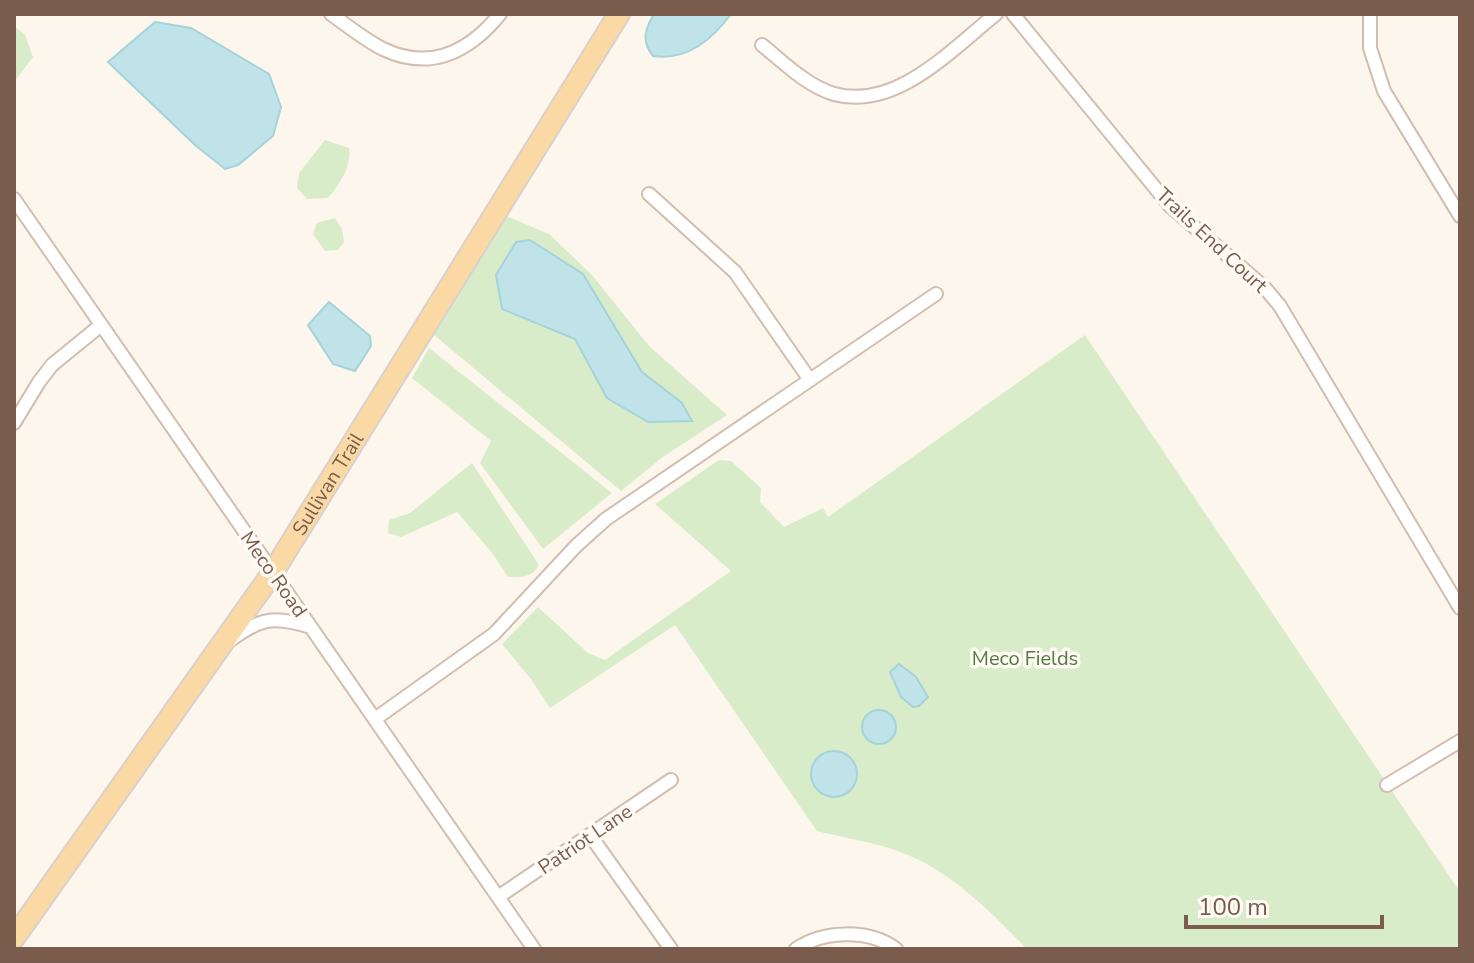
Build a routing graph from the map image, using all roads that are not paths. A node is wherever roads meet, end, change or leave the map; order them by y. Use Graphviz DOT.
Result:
graph roads {
  1 [pos="331,14"];
  2 [pos="500,14"];
  3 [pos="619,14"];
  4 [pos="996,14"];
  5 [pos="1013,14"];
  6 [pos="1370,14"];
  7 [pos="762,45"];
  8 [pos="649,194"];
  9 [pos="14,199"];
  10 [pos="1460,216"];
  11 [pos="936,294"];
  12 [pos="101,325"];
  13 [pos="810,380"];
  14 [pos="14,423"];
  15 [pos="273,572"];
  16 [pos="1460,608"];
  17 [pos="311,627"];
  18 [pos="217,650"];
  19 [pos="375,719"];
  20 [pos="1460,741"];
  21 [pos="671,780"];
  22 [pos="1387,785"];
  23 [pos="590,835"];
  24 [pos="498,897"];
  25 [pos="14,938"];
  26 [pos="534,949"];
  27 [pos="671,949"];
  28 [pos="796,949"];
  29 [pos="896,949"];
  1 -- 2 [label="street"];
  3 -- 15 [label="main road, Sullivan Trail"];
  4 -- 7 [label="street"];
  5 -- 16 [label="street, Trails End Court"];
  6 -- 10 [label="street"];
  8 -- 13 [label="street"];
  9 -- 12 [label="street, Meco Road"];
  11 -- 13 [label="street"];
  12 -- 14 [label="street"];
  12 -- 15 [label="street, Meco Road"];
  13 -- 19 [label="street"];
  15 -- 17 [label="street, Meco Road"];
  15 -- 18 [label="main road, Sullivan Trail"];
  17 -- 18 [label="street"];
  17 -- 19 [label="street, Meco Road"];
  18 -- 25 [label="main road, Sullivan Trail"];
  19 -- 24 [label="street, Meco Road"];
  20 -- 22 [label="street"];
  21 -- 23 [label="street, Patriot Lane"];
  23 -- 24 [label="street, Patriot Lane"];
  23 -- 27 [label="street"];
  24 -- 26 [label="street, Meco Road"];
  28 -- 29 [label="street"];
}
